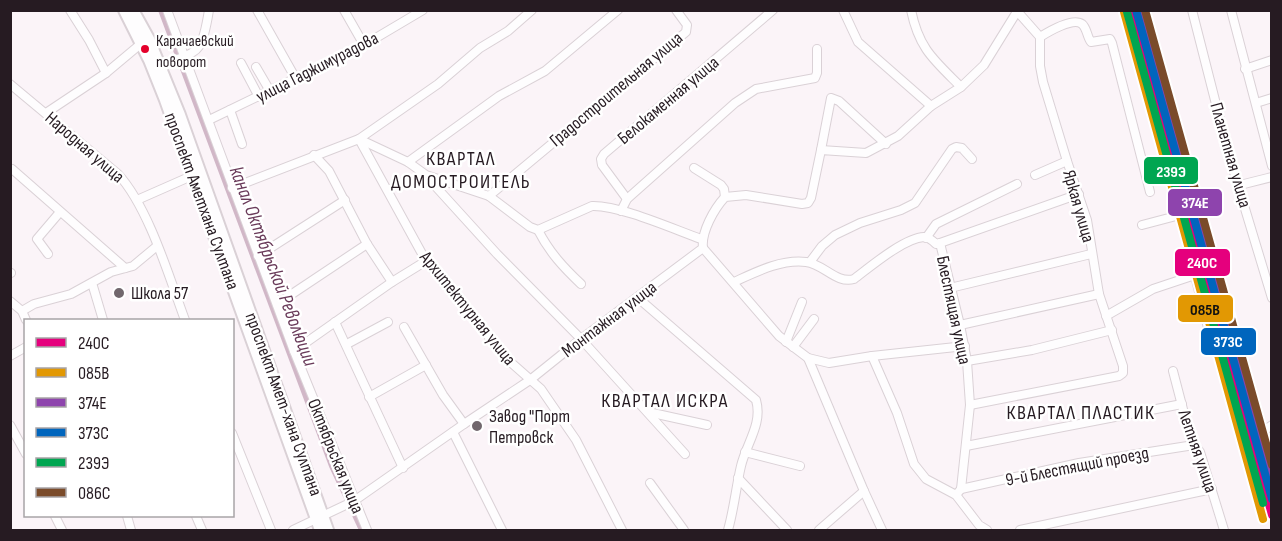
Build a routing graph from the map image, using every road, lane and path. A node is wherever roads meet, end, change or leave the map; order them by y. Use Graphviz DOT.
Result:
graph roads {
  1 [pos="70,10"];
  2 [pos="124,10"];
  3 [pos="133,10"];
  4 [pos="167,10"];
  5 [pos="209,10"];
  6 [pos="257,10"];
  7 [pos="344,10"];
  8 [pos="423,10"];
  9 [pos="532,10"];
  10 [pos="618,10"];
  11 [pos="676,10"];
  12 [pos="773,10"];
  13 [pos="843,10"];
  14 [pos="911,10"];
  15 [pos="1192,10"];
  16 [pos="1231,10"];
  17 [pos="1018,11"];
  18 [pos="1040,37"];
  19 [pos="145,41"];
  20 [pos="364,45"];
  21 [pos="817,49"];
  22 [pos="185,57"];
  23 [pos="1272,60"];
  24 [pos="241,63"];
  25 [pos="256,67"];
  26 [pos="156,69"];
  27 [pos="1245,69"];
  28 [pos="106,73"];
  29 [pos="296,79"];
  30 [pos="10,84"];
  31 [pos="961,87"];
  32 [pos="270,91"];
  33 [pos="259,97"];
  34 [pos="1272,98"];
  35 [pos="1256,103"];
  36 [pos="931,106"];
  37 [pos="230,110"];
  38 [pos="46,113"];
  39 [pos="209,120"];
  40 [pos="1268,137"];
  41 [pos="359,139"];
  42 [pos="242,144"];
  43 [pos="886,144"];
  44 [pos="821,150"];
  45 [pos="315,155"];
  46 [pos="10,158"];
  47 [pos="972,159"];
  48 [pos="1067,161"];
  49 [pos="408,162"];
  50 [pos="1272,166"];
  51 [pos="694,168"];
  52 [pos="11,171"];
  53 [pos="197,174"];
  54 [pos="1035,175"];
  55 [pos="426,176"];
  56 [pos="1272,177"];
  57 [pos="1017,184"];
  58 [pos="1240,185"];
  59 [pos="232,188"];
  60 [pos="1150,192"];
  61 [pos="1079,194"];
  62 [pos="489,196"];
  63 [pos="725,197"];
  64 [pos="627,199"];
  65 [pos="137,200"];
  66 [pos="345,200"];
  67 [pos="621,211"];
  68 [pos="60,212"];
  69 [pos="1142,225"];
  70 [pos="538,230"];
  71 [pos="926,237"];
  72 [pos="701,239"];
  73 [pos="940,243"];
  74 [pos="367,244"];
  75 [pos="157,246"];
  76 [pos="703,248"];
  77 [pos="48,254"];
  78 [pos="1091,254"];
  79 [pos="258,256"];
  80 [pos="426,261"];
  81 [pos="810,262"];
  82 [pos="125,268"];
  83 [pos="1195,275"];
  84 [pos="392,282"];
  85 [pos="734,282"];
  86 [pos="92,283"];
  87 [pos="581,284"];
  88 [pos="950,288"];
  89 [pos="1099,294"];
  90 [pos="638,298"];
  91 [pos="1272,298"];
  92 [pos="10,301"];
  93 [pos="802,302"];
  94 [pos="277,304"];
  95 [pos="22,311"];
  96 [pos="1106,316"];
  97 [pos="25,319"];
  98 [pos="102,319"];
  99 [pos="184,319"];
  100 [pos="814,319"];
  101 [pos="335,322"];
  102 [pos="388,322"];
  103 [pos="960,325"];
  104 [pos="404,327"];
  105 [pos="1112,330"];
  106 [pos="1210,336"];
  107 [pos="581,339"];
  108 [pos="347,344"];
  109 [pos="790,344"];
  110 [pos="964,346"];
  111 [pos="24,348"];
  112 [pos="294,351"];
  113 [pos="10,356"];
  114 [pos="872,357"];
  115 [pos="808,358"];
  116 [pos="967,361"];
  117 [pos="426,365"];
  118 [pos="1173,371"];
  119 [pos="530,380"];
  120 [pos="369,397"];
  121 [pos="1182,404"];
  122 [pos="970,405"];
  123 [pos="648,412"];
  124 [pos="464,424"];
  125 [pos="10,425"];
  126 [pos="707,425"];
  127 [pos="1272,425"];
  128 [pos="453,432"];
  129 [pos="234,438"];
  130 [pos="1194,445"];
  131 [pos="966,446"];
  132 [pos="24,450"];
  133 [pos="745,452"];
  134 [pos="685,454"];
  135 [pos="800,466"];
  136 [pos="403,468"];
  137 [pos="1272,471"];
  138 [pos="738,478"];
  139 [pos="650,483"];
  140 [pos="1212,489"];
  141 [pos="864,490"];
  142 [pos="959,492"];
  143 [pos="352,503"];
  144 [pos="56,517"];
  145 [pos="196,517"];
  146 [pos="320,518"];
  147 [pos="501,530"];
  148 [pos="57,531"];
  149 [pos="62,531"];
  150 [pos="202,531"];
  151 [pos="271,531"];
  152 [pos="293,531"];
  153 [pos="320,531"];
  154 [pos="328,531"];
  155 [pos="367,531"];
  156 [pos="622,531"];
  157 [pos="684,531"];
  158 [pos="728,531"];
  159 [pos="787,531"];
  160 [pos="819,531"];
  161 [pos="882,531"];
  162 [pos="987,531"];
  163 [pos="1020,531"];
  164 [pos="1224,531"];
  1 -- 28 [label="street"];
  2 -- 19 [label="main road"];
  3 -- 19 [label="main road, проспект Амет-хана Султана"];
  4 -- 22 [label="street, Октябрьская улица"];
  5 -- 22 [label="street"];
  6 -- 29 [label="street"];
  7 -- 20 [label="street"];
  8 -- 20 [label="street, улица Гаджимурадова"];
  9 -- 41 [label="street"];
  10 -- 49 [label="street"];
  11 -- 62 [label="street, Градостроительная улица"];
  12 -- 64 [label="street, Белокаменная улица"];
  13 -- 36 [label="street"];
  14 -- 31 [label="street"];
  15 -- 58 [label="street, Планетная улица"];
  16 -- 27 [label="street"];
  17 -- 18 [label="street"];
  17 -- 31 [label="street"];
  18 -- 48 [label="street, Яркая улица"];
  18 -- 60 [label="street"];
  19 -- 26 [label="main road, проспект Амет-хана Султана"];
  19 -- 28 [label="street"];
  20 -- 29 [label="street, улица Гаджимурадова"];
  21 -- 64 [label="street"];
  22 -- 26 [label="street"];
  22 -- 39 [label="street, Октябрьская улица"];
  23 -- 27 [label="street"];
  24 -- 33 [label="street"];
  25 -- 32 [label="street"];
  26 -- 53 [label="main road, проспект Амет-хана Султана"];
  27 -- 35 [label="street"];
  28 -- 38 [label="street"];
  29 -- 32 [label="street, улица Гаджимурадова"];
  30 -- 38 [label="street, Народная улица"];
  31 -- 36 [label="street"];
  32 -- 33 [label="street, улица Гаджимурадова"];
  33 -- 37 [label="street, улица Гаджимурадова"];
  34 -- 35 [label="street"];
  35 -- 40 [label="street"];
  36 -- 43 [label="street"];
  37 -- 39 [label="street, улица Гаджимурадова"];
  37 -- 42 [label="street"];
  38 -- 65 [label="street, Народная улица"];
  39 -- 59 [label="street, Октябрьская улица"];
  40 -- 50 [label="street"];
  41 -- 45 [label="street"];
  41 -- 49 [label="street"];
  41 -- 80 [label="street, Архитектурная улица"];
  43 -- 44 [label="street"];
  43 -- 44 [label="street"];
  44 -- 63 [label="street"];
  45 -- 59 [label="street"];
  45 -- 66 [label="street"];
  46 -- 52 [label="street"];
  47 -- 81 [label="street"];
  48 -- 54 [label="street"];
  48 -- 61 [label="street, Яркая улица"];
  49 -- 55 [label="street"];
  51 -- 63 [label="street"];
  52 -- 68 [label="street"];
  53 -- 65 [label="street"];
  53 -- 146 [label="main road, проспект Амет-хана Султана"];
  55 -- 62 [label="street"];
  55 -- 107 [label="street"];
  56 -- 58 [label="street"];
  57 -- 71 [label="street"];
  58 -- 91 [label="street, Планетная улица"];
  59 -- 79 [label="street, Октябрьская улица"];
  61 -- 73 [label="street"];
  61 -- 78 [label="street, Яркая улица"];
  62 -- 70 [label="street"];
  63 -- 72 [label="street"];
  64 -- 67 [label="street"];
  65 -- 75 [label="street, Народная улица"];
  66 -- 74 [label="street"];
  66 -- 79 [label="street"];
  67 -- 70 [label="street"];
  67 -- 72 [label="street"];
  68 -- 77 [label="street"];
  68 -- 82 [label="street"];
  69 -- 83 [label="street"];
  70 -- 87 [label="street"];
  71 -- 73 [label="street, Блестящая улица"];
  71 -- 81 [label="street, Блестящая улица"];
  72 -- 76 [label="street"];
  73 -- 88 [label="street, Блестящая улица"];
  74 -- 84 [label="street"];
  74 -- 94 [label="street"];
  75 -- 82 [label="street"];
  75 -- 99 [label="street, Народная улица"];
  76 -- 85 [label="street"];
  76 -- 90 [label="street, Монтажная улица"];
  78 -- 88 [label="street"];
  78 -- 89 [label="street, Яркая улица"];
  79 -- 94 [label="street, Октябрьская улица"];
  80 -- 84 [label="street"];
  80 -- 119 [label="street, Архитектурная улица"];
  81 -- 85 [label="street"];
  82 -- 86 [label="street"];
  83 -- 96 [label="street"];
  83 -- 106 [label="street"];
  84 -- 101 [label="street"];
  85 -- 109 [label="street"];
  86 -- 95 [label="street"];
  86 -- 98 [label="street"];
  88 -- 103 [label="street, Блестящая улица"];
  89 -- 96 [label="street, Яркая улица"];
  89 -- 103 [label="street"];
  90 -- 107 [label="street, Монтажная улица"];
  90 -- 133 [label="street"];
  92 -- 95 [label="street"];
  93 -- 109 [label="street"];
  94 -- 112 [label="street, Октябрьская улица"];
  95 -- 97 [label="street"];
  96 -- 105 [label="street, Яркая улица"];
  100 -- 109 [label="street"];
  101 -- 108 [label="street"];
  101 -- 112 [label="street"];
  102 -- 108 [label="street"];
  103 -- 110 [label="street, Блестящая улица"];
  104 -- 117 [label="street"];
  105 -- 116 [label="street"];
  105 -- 122 [label="street, Яркая улица"];
  107 -- 119 [label="street, Монтажная улица"];
  107 -- 123 [label="street"];
  108 -- 120 [label="street"];
  109 -- 115 [label="street"];
  110 -- 114 [label="street"];
  110 -- 116 [label="street, Блестящая улица"];
  111 -- 113 [label="street"];
  112 -- 143 [label="street, Октябрьская улица"];
  114 -- 115 [label="street"];
  114 -- 142 [label="street"];
  115 -- 141 [label="street"];
  116 -- 122 [label="street, Блестящая улица"];
  117 -- 120 [label="street"];
  117 -- 124 [label="street"];
  118 -- 121 [label="street, Летняя улица"];
  119 -- 124 [label="street, Монтажная улица"];
  119 -- 156 [label="street, Архитектурная улица"];
  120 -- 136 [label="street"];
  121 -- 130 [label="street, Летняя улица"];
  121 -- 131 [label="street"];
  122 -- 131 [label="street, Блестящая улица"];
  123 -- 126 [label="street"];
  123 -- 134 [label="street"];
  124 -- 128 [label="street, Монтажная улица"];
  125 -- 132 [label="street"];
  127 -- 137 [label="street"];
  128 -- 136 [label="street, Монтажная улица"];
  128 -- 147 [label="street"];
  129 -- 151 [label="street"];
  130 -- 140 [label="street, Летняя улица"];
  130 -- 142 [label="street, 9-й Блестящий проезд"];
  131 -- 142 [label="street, Блестящая улица"];
  133 -- 135 [label="street"];
  133 -- 138 [label="street"];
  136 -- 143 [label="street, Монтажная улица"];
  138 -- 158 [label="street"];
  138 -- 159 [label="street"];
  139 -- 157 [label="street"];
  140 -- 163 [label="street"];
  140 -- 164 [label="street, Летняя улица"];
  141 -- 160 [label="street"];
  141 -- 161 [label="street"];
  142 -- 162 [label="street"];
  143 -- 146 [label="street, Монтажная улица"];
  143 -- 155 [label="street, Октябрьская улица"];
  144 -- 148 [label="street"];
  144 -- 149 [label="street"];
  145 -- 150 [label="street"];
  146 -- 152 [label="street, Монтажная улица"];
  146 -- 153 [label="main road"];
  146 -- 154 [label="main road, проспект Амет-хана Султана"];
}
